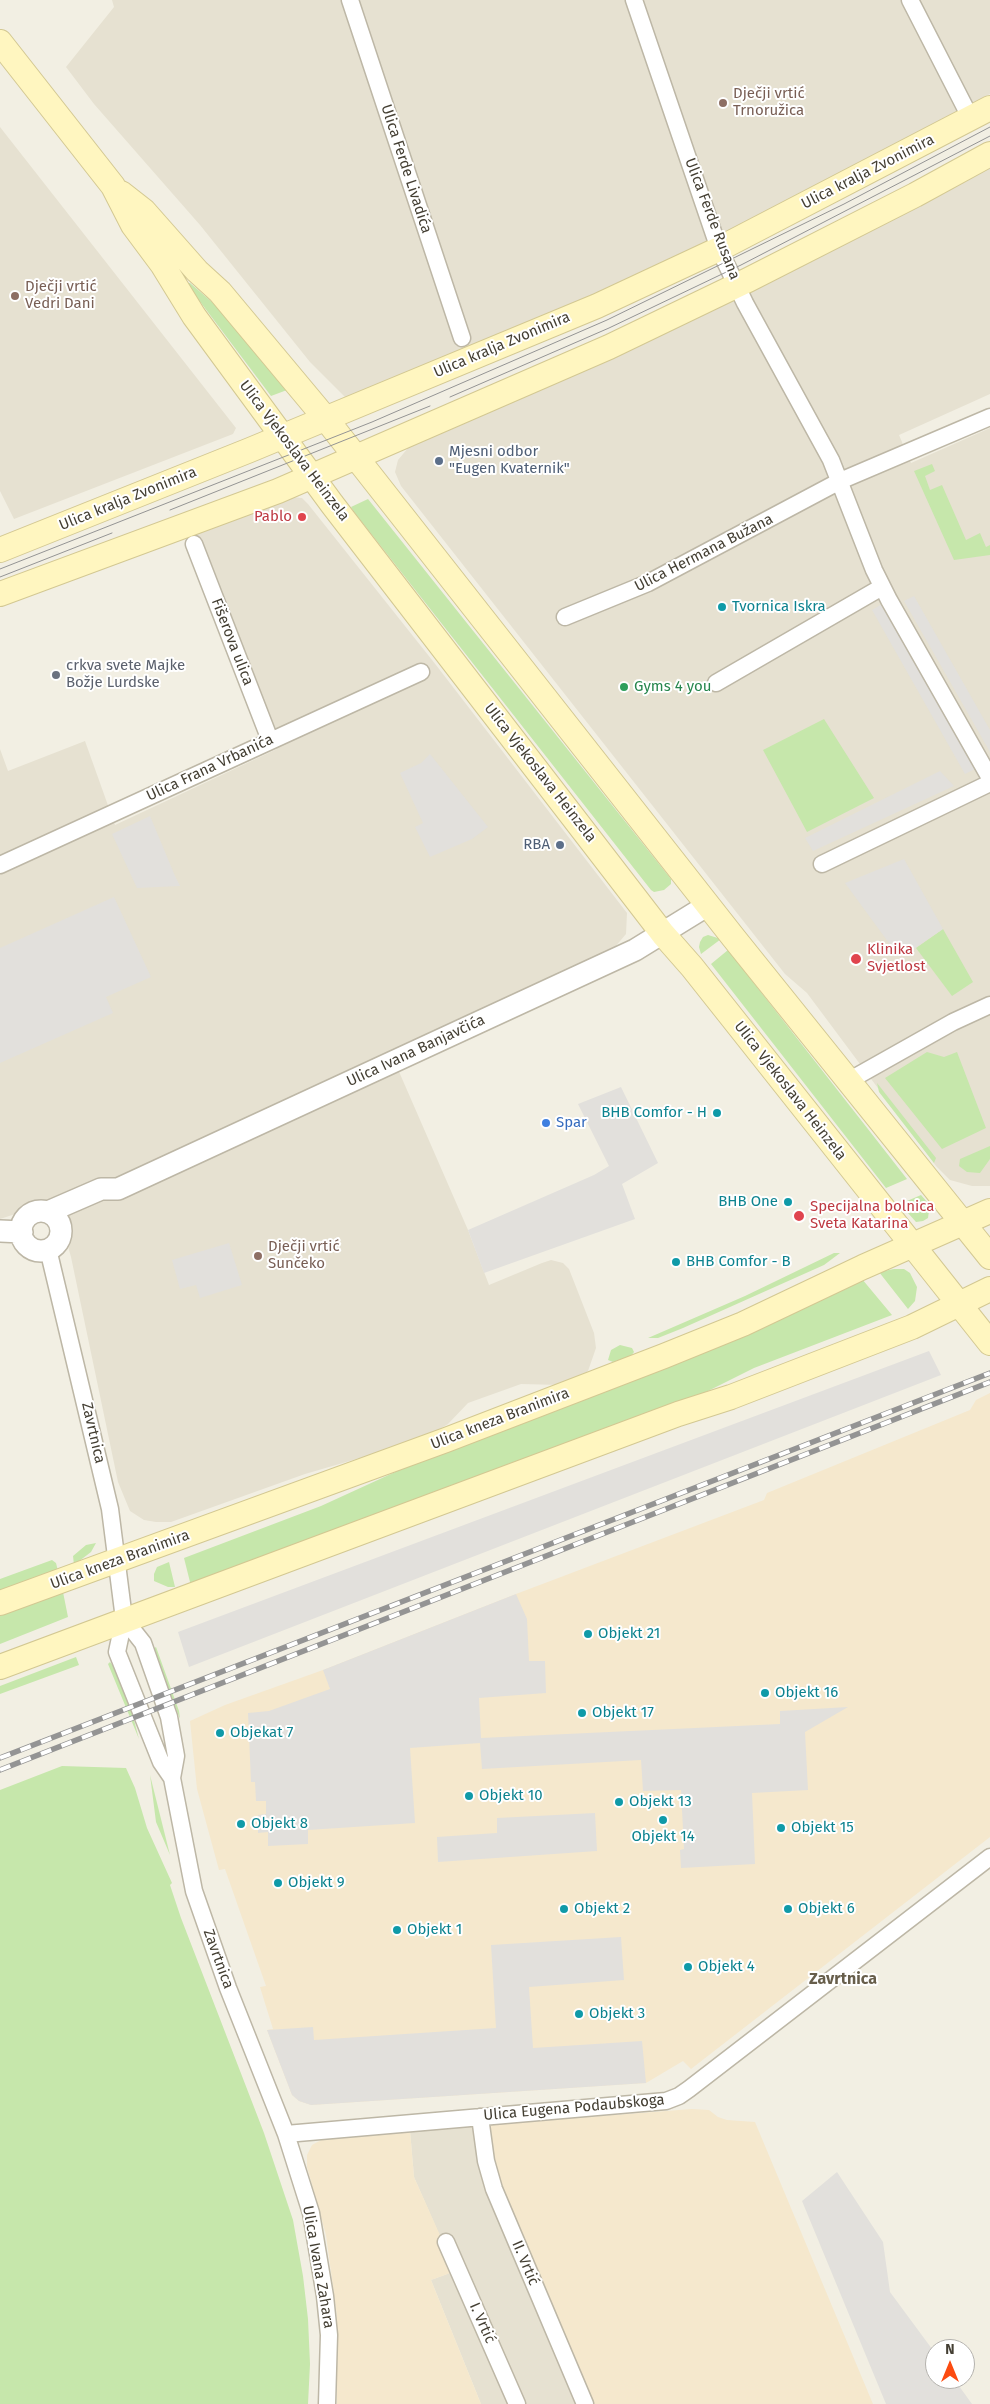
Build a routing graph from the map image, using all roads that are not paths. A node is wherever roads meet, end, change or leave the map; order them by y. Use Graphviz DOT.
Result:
graph roads {
  1 [pos="350,0"];
  2 [pos="634,0"];
  3 [pos="910,0"];
  4 [pos="0,42"];
  5 [pos="981,114"];
  6 [pos="990,154"];
  7 [pos="113,186"];
  8 [pos="719,248"];
  9 [pos="737,285"];
  10 [pos="462,338"];
  11 [pos="990,417"];
  12 [pos="326,419"];
  13 [pos="284,436"];
  14 [pos="355,457"];
  15 [pos="312,477"];
  16 [pos="840,481"];
  17 [pos="194,544"];
  18 [pos="0,550"];
  19 [pos="882,587"];
  20 [pos="0,594"];
  21 [pos="565,617"];
  22 [pos="421,672"];
  23 [pos="716,683"];
  24 [pos="270,740"];
  25 [pos="990,778"];
  26 [pos="990,783"];
  27 [pos="822,864"];
  28 [pos="0,865"];
  29 [pos="708,905"];
  30 [pos="663,934"];
  31 [pos="990,1006"];
  32 [pos="850,1080"];
  33 [pos="118,1188"];
  34 [pos="990,1211"];
  35 [pos="48,1212"];
  36 [pos="962,1223"];
  37 [pos="0,1231"];
  38 [pos="61,1231"];
  39 [pos="22,1232"];
  40 [pos="912,1244"];
  41 [pos="48,1249"];
  42 [pos="990,1257"];
  43 [pos="990,1289"];
  44 [pos="959,1304"];
  45 [pos="990,1343"];
  46 [pos="117,1560"];
  47 [pos="0,1604"];
  48 [pos="124,1620"];
  49 [pos="0,1666"];
  50 [pos="172,1778"];
  51 [pos="990,1857"];
  52 [pos="480,2116"];
  53 [pos="286,2134"];
  54 [pos="446,2242"];
  55 [pos="327,2404"];
  56 [pos="517,2404"];
  57 [pos="586,2404"];
  1 -- 10 [label="street, Ulica Ferde Livadića"];
  2 -- 8 [label="street, Ulica Ferde Rusana"];
  3 -- 5 [label="street"];
  4 -- 7 [label="main road, Ulica Vjekoslava Heinzela"];
  5 -- 8 [label="main road, Ulica kralja Zvonimira"];
  6 -- 9 [label="main road"];
  7 -- 12 [label="main road, Ulica Vjekoslava Heinzela"];
  7 -- 13 [label="main road, Ulica Vjekoslava Heinzela"];
  8 -- 9 [label="street, Ulica Ferde Rusana"];
  8 -- 12 [label="main road, Ulica kralja Zvonimira"];
  9 -- 14 [label="main road"];
  9 -- 16 [label="street, Ulica Ferde Rusana"];
  11 -- 16 [label="street, Ulica Hermana Bužana"];
  12 -- 13 [label="main road, Ulica kralja Zvonimira"];
  12 -- 14 [label="main road, Ulica Vjekoslava Heinzela"];
  13 -- 15 [label="main road, Ulica Vjekoslava Heinzela"];
  13 -- 18 [label="main road, Ulica kralja Zvonimira"];
  14 -- 15 [label="main road"];
  14 -- 29 [label="main road, Ulica Vjekoslava Heinzela"];
  15 -- 20 [label="main road"];
  15 -- 30 [label="main road, Ulica Vjekoslava Heinzela"];
  16 -- 19 [label="street"];
  16 -- 21 [label="street, Ulica Hermana Bužana"];
  17 -- 24 [label="street, Fišerova ulica"];
  19 -- 23 [label="street"];
  19 -- 25 [label="street"];
  22 -- 24 [label="street, Ulica Frana Vrbanića"];
  24 -- 28 [label="street, Ulica Frana Vrbanića"];
  26 -- 27 [label="street"];
  29 -- 30 [label="street, Ulica Ivana Banjavčića"];
  29 -- 32 [label="main road, Ulica Vjekoslava Heinzela"];
  30 -- 33 [label="street, Ulica Ivana Banjavčića"];
  30 -- 40 [label="main road, Ulica Vjekoslava Heinzela"];
  31 -- 32 [label="street"];
  32 -- 36 [label="main road, Ulica Vjekoslava Heinzela"];
  33 -- 35 [label="street, Ulica Ivana Banjavčića"];
  33 -- 38 [label="street, Ulica Ivana Banjavčića"];
  34 -- 36 [label="main road, Ulica kneza Branimira"];
  35 -- 38 [label="street"];
  35 -- 39 [label="street"];
  36 -- 40 [label="main road, Ulica kneza Branimira"];
  36 -- 42 [label="main road, Ulica Vjekoslava Heinzela"];
  37 -- 39 [label="street"];
  38 -- 41 [label="street"];
  39 -- 41 [label="street"];
  40 -- 44 [label="main road, Ulica Vjekoslava Heinzela"];
  40 -- 46 [label="main road, Ulica kneza Branimira"];
  41 -- 46 [label="street, Zavrtnica"];
  43 -- 44 [label="main road"];
  44 -- 45 [label="main road, Ulica Vjekoslava Heinzela"];
  44 -- 48 [label="main road"];
  46 -- 47 [label="main road, Ulica kneza Branimira"];
  46 -- 48 [label="street, Zavrtnica"];
  48 -- 49 [label="main road"];
  48 -- 50 [label="street, Zavrtnica"];
  48 -- 50 [label="street, Zavrtnica"];
  50 -- 53 [label="street, Zavrtnica"];
  51 -- 52 [label="street, Ulica Eugena Podaubskoga"];
  52 -- 53 [label="street, Ulica Eugena Podaubskoga"];
  52 -- 57 [label="street, II. Vrtić"];
  53 -- 55 [label="street, Ulica Ivana Zahara"];
  54 -- 56 [label="street, I. Vrtić"];
}
